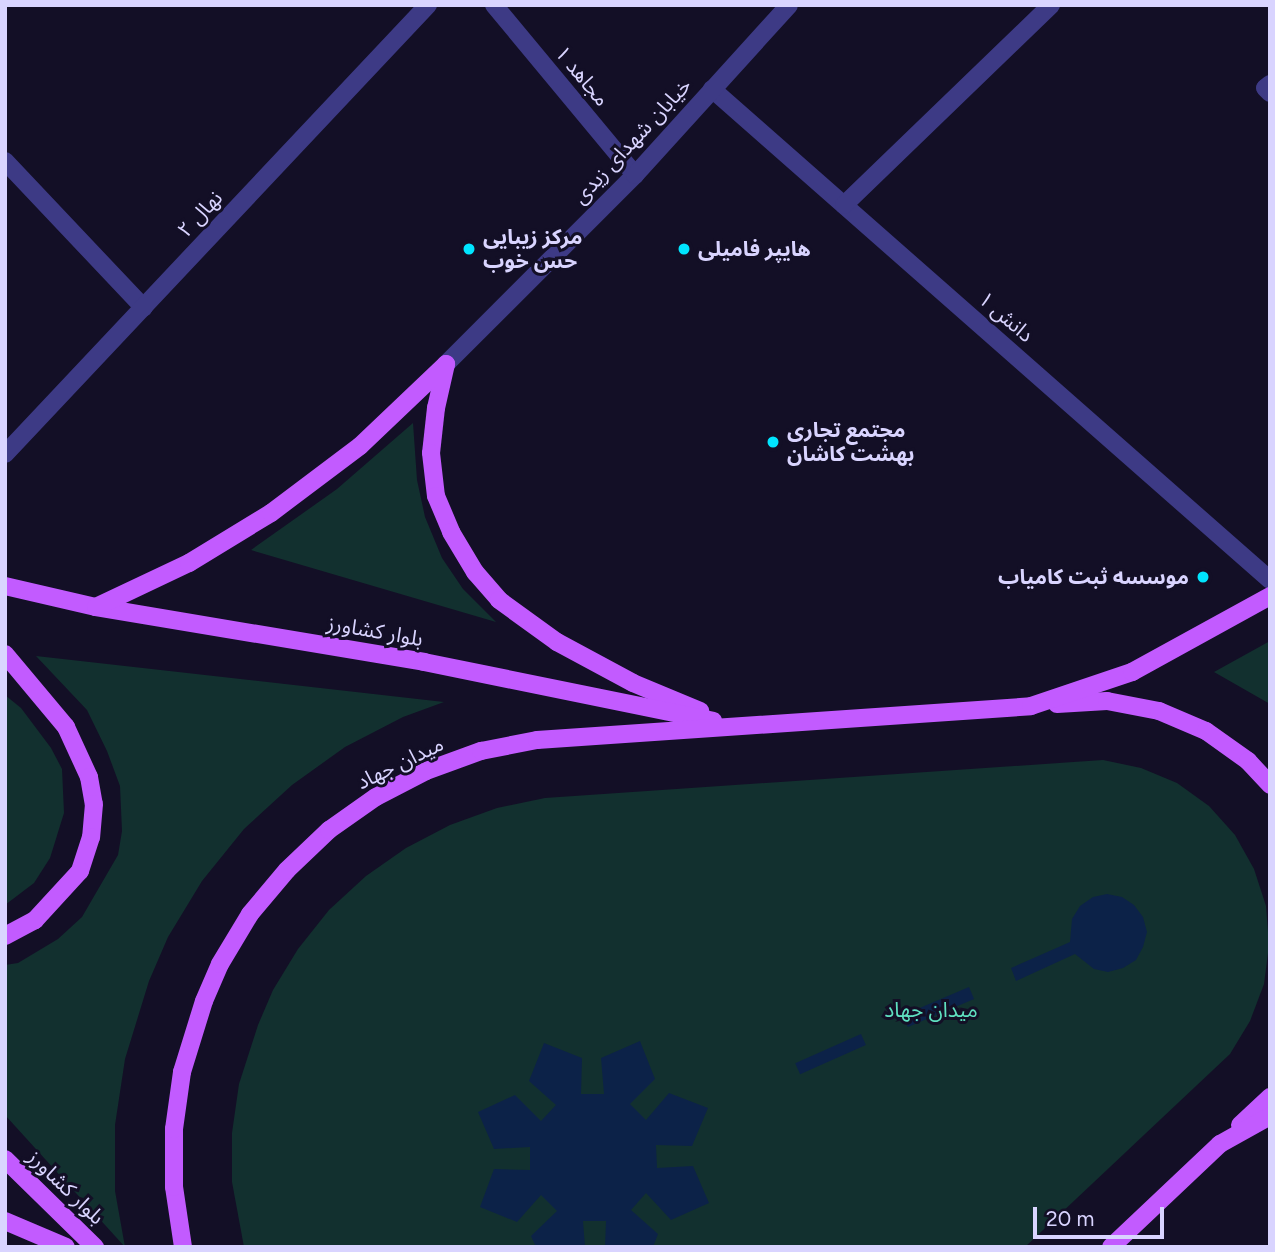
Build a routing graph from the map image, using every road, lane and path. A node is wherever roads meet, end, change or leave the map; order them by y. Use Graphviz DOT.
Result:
graph roads {
  1 [pos="428,5"];
  2 [pos="494,5"];
  3 [pos="789,5"];
  4 [pos="1051,5"];
  5 [pos="712,89"];
  6 [pos="5,161"];
  7 [pos="635,175"];
  8 [pos="844,205"];
  9 [pos="144,308"];
  10 [pos="446,364"];
  11 [pos="5,454"];
  12 [pos="1270,580"];
  13 [pos="5,586"];
  14 [pos="1270,596"];
  15 [pos="96,607"];
  16 [pos="5,654"];
  17 [pos="1031,706"];
  18 [pos="737,726"];
  19 [pos="1270,785"];
  20 [pos="5,936"];
  21 [pos="1270,1097"];
  22 [pos="1270,1116"];
  23 [pos="1220,1144"];
  24 [pos="5,1159"];
  25 [pos="5,1221"];
  26 [pos="66,1247"];
  27 [pos="95,1247"];
  28 [pos="183,1247"];
  29 [pos="1111,1247"];
  1 -- 9 [label="street, نهال ۲"];
  2 -- 7 [label="street, مجاهد ۱"];
  3 -- 5 [label="street, خیابان شهدای زیدی"];
  4 -- 8 [label="street"];
  5 -- 7 [label="street, خیابان شهدای زیدی"];
  5 -- 8 [label="street, دانش ۱"];
  6 -- 9 [label="street"];
  7 -- 10 [label="street, خیابان شهدای زیدی"];
  8 -- 12 [label="street, دانش ۱"];
  9 -- 11 [label="street, نهال ۲"];
  10 -- 15 [label="main road"];
  10 -- 18 [label="main road"];
  13 -- 15 [label="main road, بلوار کشاورز"];
  14 -- 17 [label="main road, میدان جهاد"];
  15 -- 18 [label="main road, بلوار کشاورز"];
  16 -- 20 [label="main road"];
  17 -- 18 [label="main road, میدان جهاد"];
  17 -- 19 [label="main road"];
  18 -- 28 [label="main road, میدان جهاد"];
  21 -- 23 [label="main road"];
  22 -- 23 [label="main road"];
  23 -- 29 [label="main road"];
  24 -- 27 [label="main road, بلوار کشاورز"];
  25 -- 26 [label="main road"];
}
